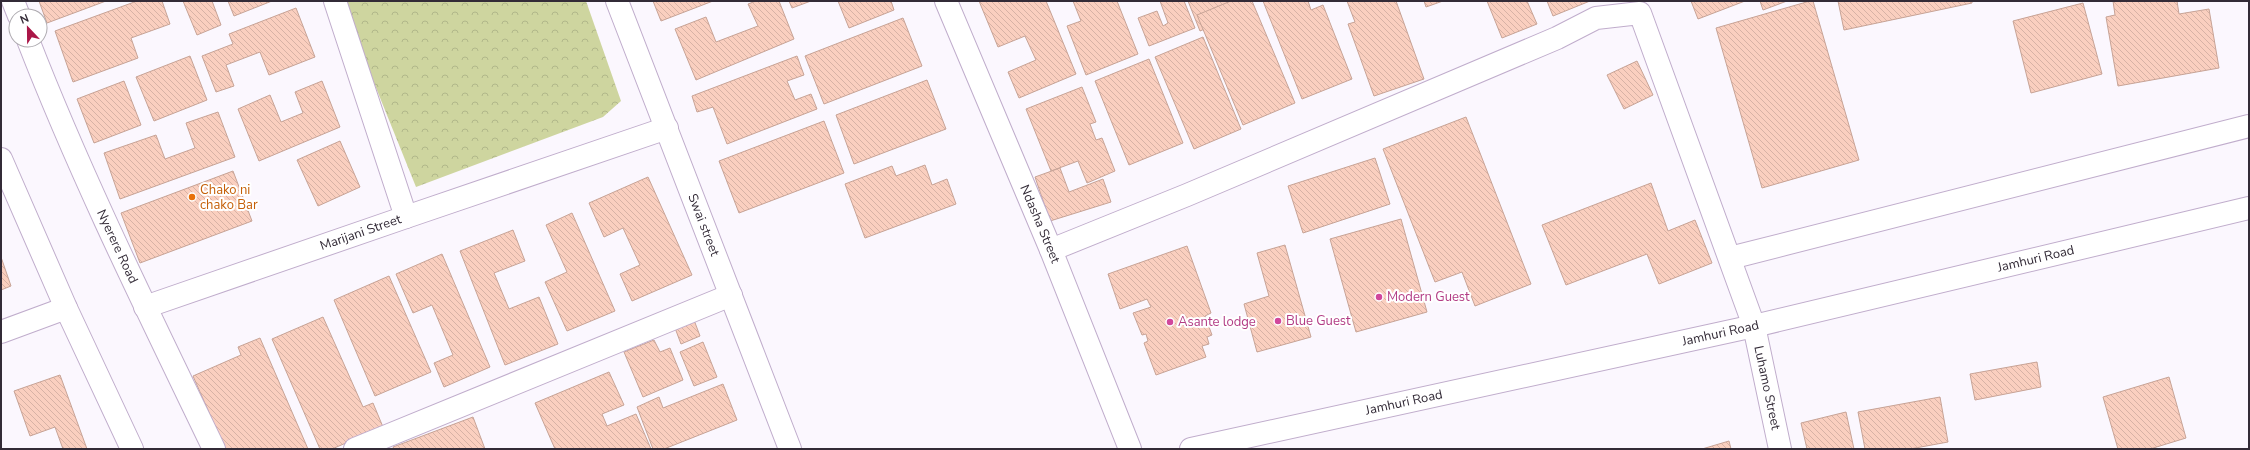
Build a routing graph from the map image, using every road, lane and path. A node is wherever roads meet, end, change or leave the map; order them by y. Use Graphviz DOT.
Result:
graph roads {
  1 [pos="335,1"];
  2 [pos="618,1"];
  3 [pos="946,1"];
  4 [pos="31,48"];
  5 [pos="2249,126"];
  6 [pos="667,128"];
  7 [pos="1,159"];
  8 [pos="2249,208"];
  9 [pos="406,217"];
  10 [pos="1051,250"];
  11 [pos="1730,258"];
  12 [pos="731,295"];
  13 [pos="146,307"];
  14 [pos="66,308"];
  15 [pos="1754,326"];
  16 [pos="1,332"];
  17 [pos="132,449"];
  18 [pos="214,449"];
  19 [pos="355,449"];
  20 [pos="790,449"];
  21 [pos="1130,449"];
  22 [pos="1191,449"];
  23 [pos="1780,449"];
  1 -- 9 [label="main road, Marijani Street"];
  2 -- 6 [label="main road, Swai street"];
  3 -- 10 [label="main road, Ndasha Street"];
  4 -- 13 [label="main road, Nyerere Road"];
  5 -- 11 [label="main road"];
  6 -- 9 [label="main road"];
  6 -- 12 [label="main road, Swai street"];
  7 -- 14 [label="main road"];
  8 -- 15 [label="main road, Jamhuri Road"];
  9 -- 13 [label="main road, Marijani Street"];
  10 -- 11 [label="main road, Luhamo Street"];
  10 -- 21 [label="main road, Ndasha Street"];
  11 -- 15 [label="main road, Luhamo Street"];
  12 -- 19 [label="main road"];
  12 -- 20 [label="main road, Swai street"];
  13 -- 18 [label="main road, Nyerere Road"];
  14 -- 16 [label="main road"];
  14 -- 17 [label="main road"];
  15 -- 22 [label="main road, Jamhuri Road"];
  15 -- 23 [label="main road, Luhamo Street"];
}
